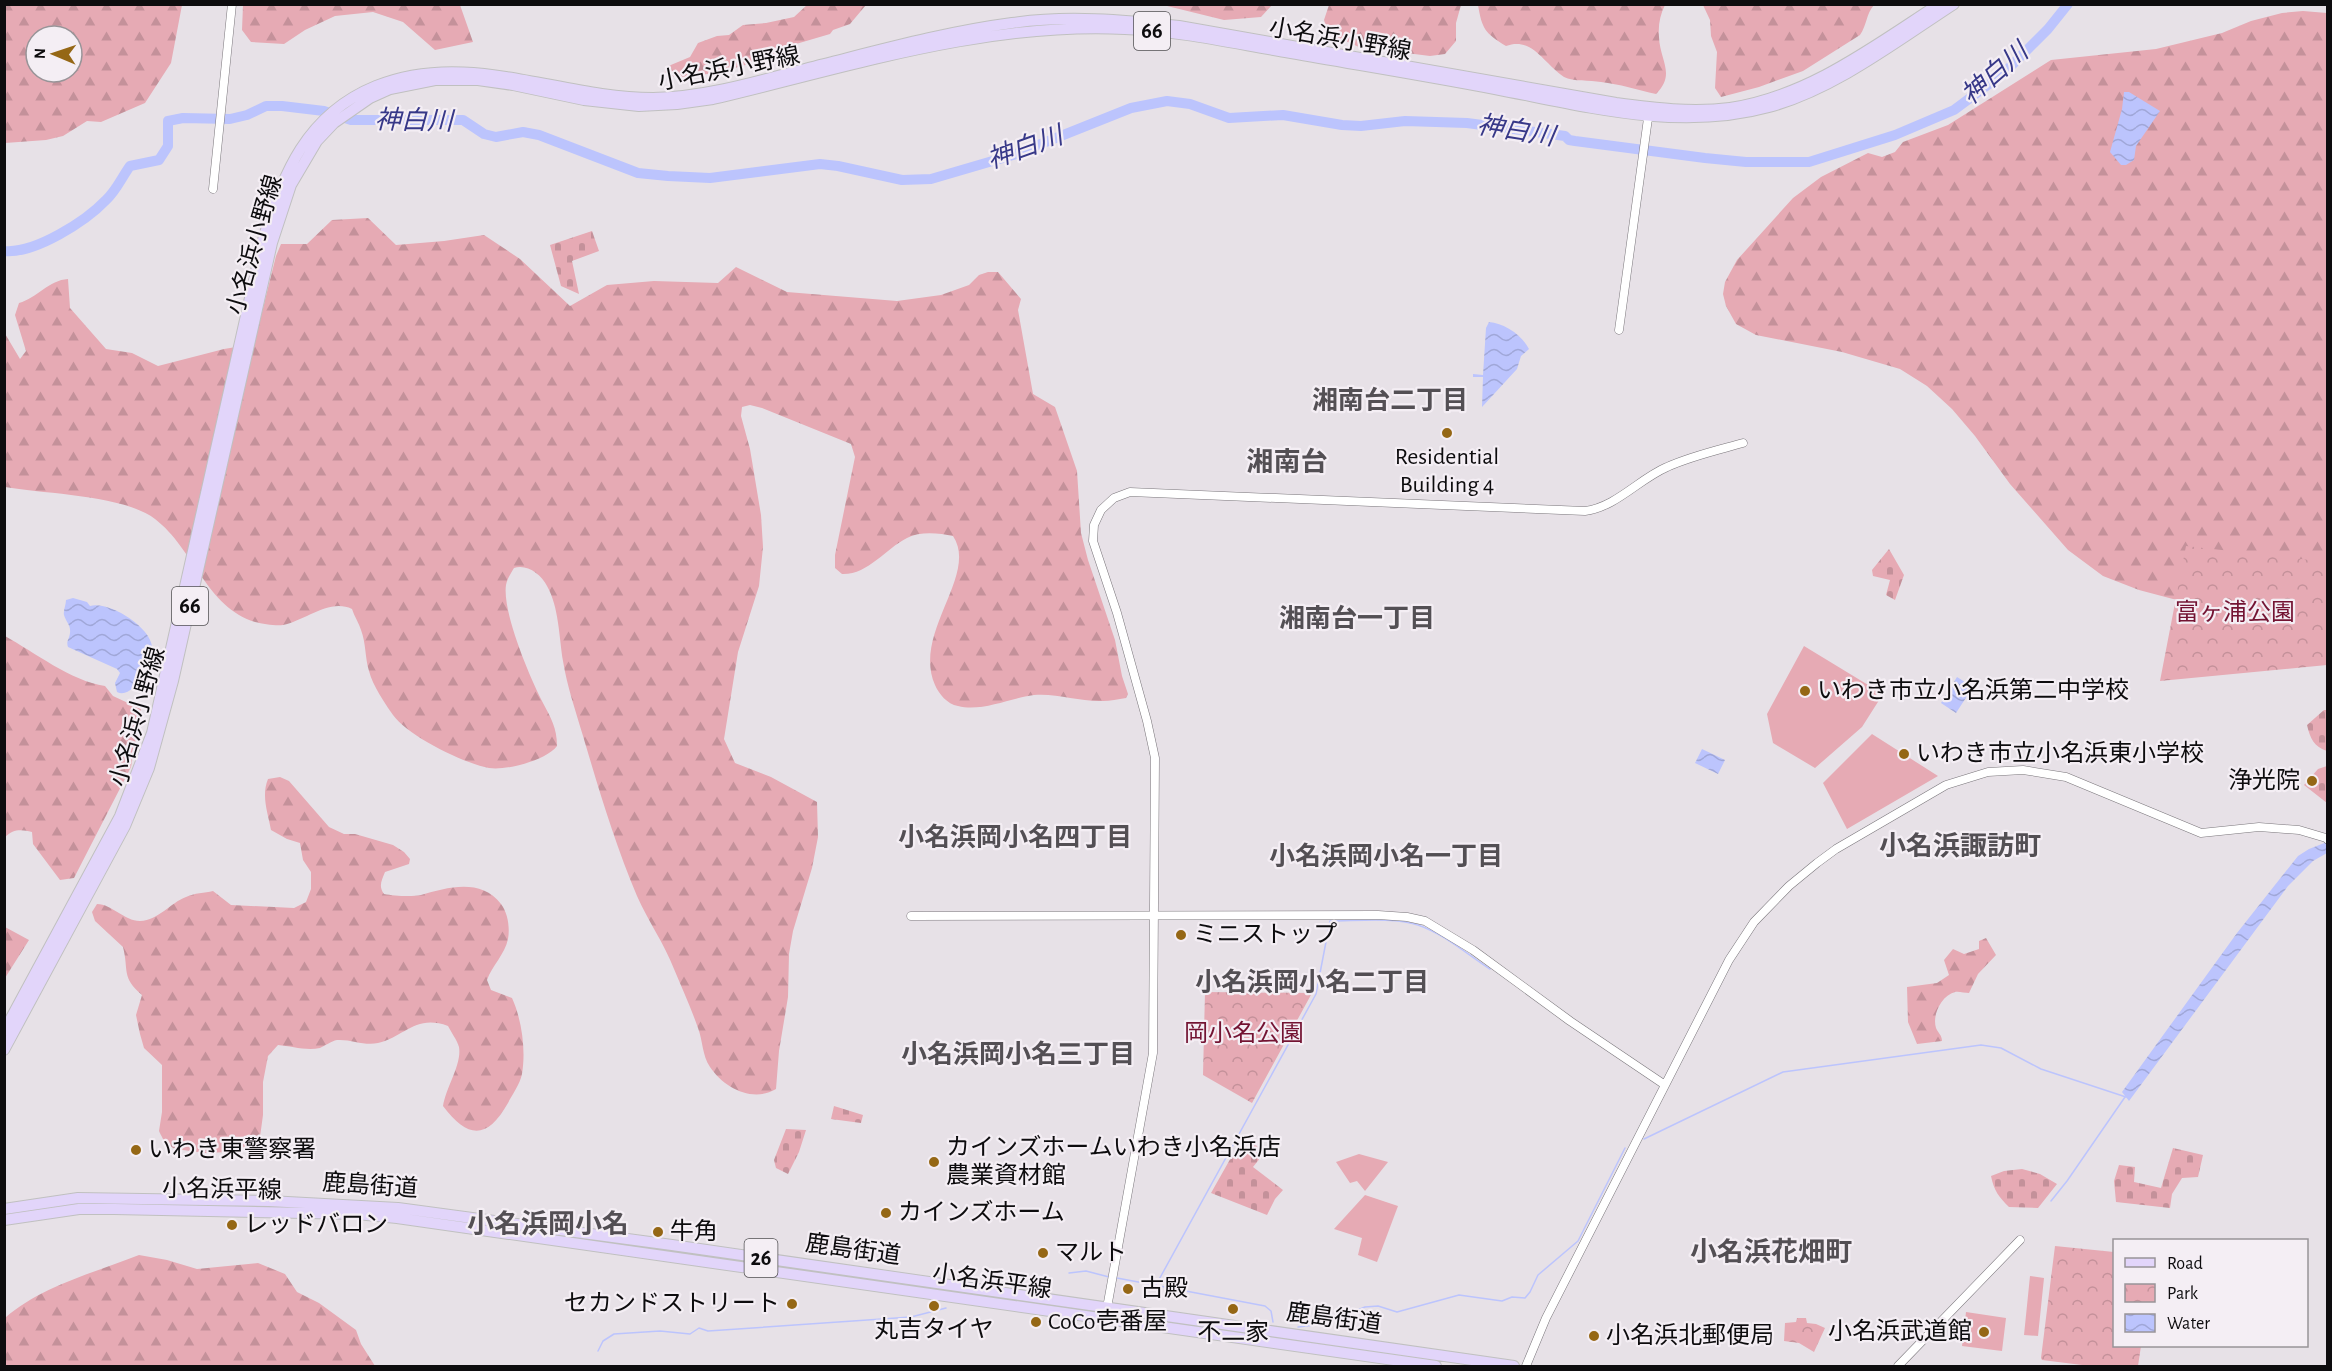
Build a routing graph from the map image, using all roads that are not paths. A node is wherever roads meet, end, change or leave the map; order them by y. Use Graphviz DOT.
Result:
graph roads {
  1 [pos="231,4"];
  2 [pos="1939,4"];
  3 [pos="1954,4"];
  4 [pos="1649,112"];
  5 [pos="314,138"];
  6 [pos="213,189"];
  7 [pos="1619,330"];
  8 [pos="1743,442"];
  9 [pos="2327,840"];
  10 [pos="911,916"];
  11 [pos="1154,916"];
  12 [pos="4,1031"];
  13 [pos="4,1050"];
  14 [pos="1665,1085"];
  15 [pos="4,1209"];
  16 [pos="4,1220"];
  17 [pos="2020,1240"];
  18 [pos="1106,1307"];
  19 [pos="1105,1319"];
  20 [pos="1436,1366"];
  21 [pos="1514,1366"];
  22 [pos="1526,1366"];
  23 [pos="1898,1366"];
  1 -- 6 [label="street"];
  2 -- 4 [label="main road, 小名浜小野線 / 66"];
  3 -- 4 [label="main road, 小名浜小野線 / 66"];
  4 -- 5 [label="main road, 小名浜小野線 / 66"];
  4 -- 7 [label="street"];
  5 -- 12 [label="main road, 小名浜小野線 / 66"];
  5 -- 13 [label="main road, 小名浜小野線 / 66"];
  8 -- 11 [label="street"];
  9 -- 14 [label="street"];
  10 -- 11 [label="street"];
  11 -- 14 [label="street"];
  11 -- 18 [label="street"];
  14 -- 22 [label="street"];
  15 -- 18 [label="main road, 鹿島街道 / 26"];
  16 -- 19 [label="main road, 小名浜平線 / 26"];
  17 -- 23 [label="street"];
  18 -- 19 [label="street"];
  18 -- 21 [label="main road, 鹿島街道 / 26"];
  19 -- 20 [label="main road, 小名浜平線 / 26"];
}
